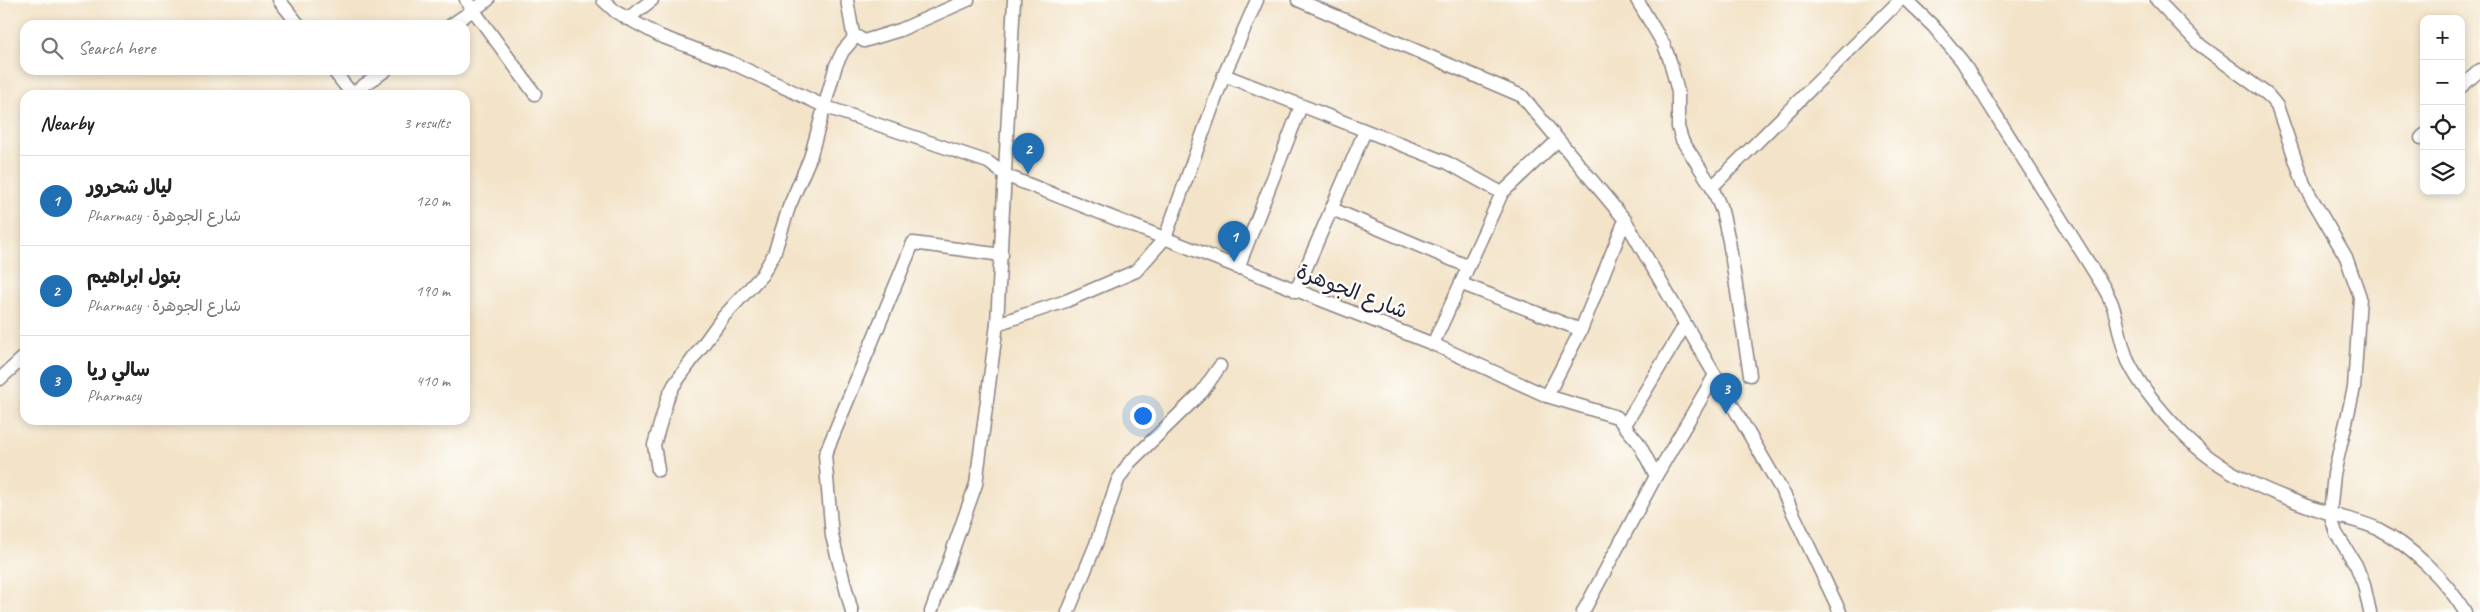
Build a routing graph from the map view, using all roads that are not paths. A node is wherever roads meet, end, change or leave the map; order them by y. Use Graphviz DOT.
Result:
graph roads {
  1 [pos="279,0"];
  2 [pos="488,0"];
  3 [pos="603,0"];
  4 [pos="652,0"];
  5 [pos="847,0"];
  6 [pos="968,0"];
  7 [pos="1014,0"];
  8 [pos="1257,0"];
  9 [pos="1298,0"];
  10 [pos="1637,0"];
  11 [pos="1900,0"];
  12 [pos="1906,0"];
  13 [pos="2157,0"];
  14 [pos="470,5"];
  15 [pos="628,19"];
  16 [pos="294,20"];
  17 [pos="456,20"];
  18 [pos="855,37"];
  19 [pos="2480,70"];
  20 [pos="337,75"];
  21 [pos="379,75"];
  22 [pos="1224,75"];
  23 [pos="2465,83"];
  24 [pos="348,90"];
  25 [pos="357,90"];
  26 [pos="535,94"];
  27 [pos="826,106"];
  28 [pos="1301,106"];
  29 [pos="1365,131"];
  30 [pos="1558,140"];
  31 [pos="1006,176"];
  32 [pos="1712,187"];
  33 [pos="1502,193"];
  34 [pos="1332,209"];
  35 [pos="1625,220"];
  36 [pos="1165,238"];
  37 [pos="1002,255"];
  38 [pos="1467,266"];
  39 [pos="1238,268"];
  40 [pos="1462,284"];
  41 [pos="1296,290"];
  42 [pos="997,324"];
  43 [pos="1686,325"];
  44 [pos="1581,330"];
  45 [pos="1433,344"];
  46 [pos="20,361"];
  47 [pos="1220,366"];
  48 [pos="1715,375"];
  49 [pos="1750,375"];
  50 [pos="0,379"];
  51 [pos="1547,396"];
  52 [pos="1625,425"];
  53 [pos="658,470"];
  54 [pos="1656,476"];
  55 [pos="2330,514"];
  56 [pos="852,612"];
  57 [pos="931,612"];
  58 [pos="1068,612"];
  59 [pos="1583,612"];
  60 [pos="1840,612"];
  61 [pos="2370,612"];
  62 [pos="2465,612"];
  1 -- 16 [label="street"];
  2 -- 14 [label="street"];
  3 -- 15 [label="street, شارع الجوهرة"];
  4 -- 15 [label="street"];
  5 -- 18 [label="street"];
  6 -- 18 [label="street"];
  7 -- 31 [label="street"];
  8 -- 22 [label="street"];
  9 -- 30 [label="street"];
  10 -- 32 [label="street"];
  11 -- 32 [label="street"];
  12 -- 55 [label="street"];
  13 -- 55 [label="street"];
  14 -- 17 [label="street"];
  14 -- 26 [label="street"];
  15 -- 27 [label="street, شارع الجوهرة"];
  18 -- 27 [label="street"];
  19 -- 23 [label="street"];
  20 -- 24 [label="street"];
  21 -- 25 [label="street"];
  22 -- 28 [label="street"];
  22 -- 36 [label="street"];
  27 -- 31 [label="street, شارع الجوهرة"];
  27 -- 53 [label="street"];
  28 -- 29 [label="street"];
  28 -- 39 [label="street"];
  29 -- 33 [label="street"];
  29 -- 34 [label="street"];
  30 -- 33 [label="street"];
  30 -- 35 [label="street"];
  31 -- 36 [label="street, شارع الجوهرة"];
  31 -- 37 [label="street"];
  32 -- 49 [label="street"];
  33 -- 38 [label="street"];
  34 -- 38 [label="street"];
  34 -- 41 [label="street"];
  35 -- 43 [label="street"];
  35 -- 44 [label="street"];
  36 -- 39 [label="street, شارع الجوهرة"];
  36 -- 42 [label="street"];
  37 -- 42 [label="street"];
  37 -- 56 [label="street"];
  38 -- 40 [label="street"];
  39 -- 41 [label="street, شارع الجوهرة"];
  40 -- 44 [label="street"];
  40 -- 45 [label="street"];
  41 -- 45 [label="street, شارع الجوهرة"];
  42 -- 57 [label="street"];
  43 -- 48 [label="street"];
  43 -- 52 [label="street"];
  44 -- 51 [label="street"];
  45 -- 51 [label="street, شارع الجوهرة"];
  46 -- 50 [label="street"];
  47 -- 58 [label="street"];
  48 -- 54 [label="street"];
  48 -- 60 [label="street"];
  51 -- 52 [label="street, شارع الجوهرة"];
  52 -- 54 [label="street, شارع الجوهرة"];
  54 -- 59 [label="street"];
  55 -- 61 [label="street"];
  55 -- 62 [label="street"];
}
